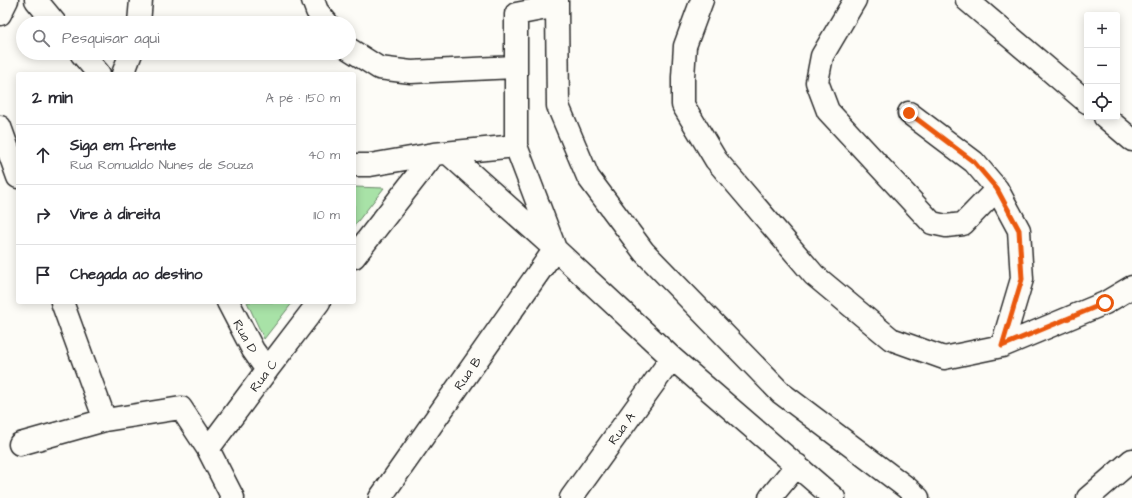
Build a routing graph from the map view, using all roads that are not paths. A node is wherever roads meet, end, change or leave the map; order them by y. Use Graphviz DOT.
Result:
graph roads {
  1 [pos="7,0"];
  2 [pos="36,0"];
  3 [pos="141,0"];
  4 [pos="313,0"];
  5 [pos="702,0"];
  6 [pos="855,0"];
  7 [pos="967,0"];
  8 [pos="557,3"];
  9 [pos="514,7"];
  10 [pos="0,14"];
  11 [pos="49,16"];
  12 [pos="140,16"];
  13 [pos="321,16"];
  14 [pos="356,53"];
  15 [pos="87,60"];
  16 [pos="128,60"];
  17 [pos="516,67"];
  18 [pos="97,72"];
  19 [pos="124,72"];
  20 [pos="1084,99"];
  21 [pos="909,113"];
  22 [pos="1109,120"];
  23 [pos="0,127"];
  24 [pos="1132,140"];
  25 [pos="516,146"];
  26 [pos="441,154"];
  27 [pos="356,165"];
  28 [pos="16,171"];
  29 [pos="997,189"];
  30 [pos="555,248"];
  31 [pos="356,255"];
  32 [pos="1132,287"];
  33 [pos="63,304"];
  34 [pos="229,304"];
  35 [pos="317,304"];
  36 [pos="1002,346"];
  37 [pos="672,358"];
  38 [pos="267,370"];
  39 [pos="105,420"];
  40 [pos="20,444"];
  41 [pos="208,449"];
  42 [pos="1132,460"];
  43 [pos="797,465"];
  44 [pos="233,498"];
  45 [pos="380,498"];
  46 [pos="571,498"];
  47 [pos="770,498"];
  48 [pos="834,498"];
  49 [pos="918,498"];
  50 [pos="1088,498"];
  1 -- 10 [label="street"];
  2 -- 11 [label="street"];
  3 -- 12 [label="street"];
  4 -- 13 [label="street"];
  5 -- 36 [label="street"];
  6 -- 29 [label="street"];
  7 -- 20 [label="street"];
  8 -- 9 [label="street"];
  8 -- 49 [label="street"];
  9 -- 17 [label="street"];
  14 -- 17 [label="street"];
  15 -- 18 [label="street"];
  16 -- 19 [label="street"];
  17 -- 25 [label="street"];
  21 -- 29 [label="street"];
  22 -- 24 [label="street"];
  23 -- 28 [label="street"];
  25 -- 26 [label="street"];
  25 -- 30 [label="street"];
  26 -- 27 [label="street"];
  26 -- 30 [label="street"];
  26 -- 31 [label="street"];
  29 -- 36 [label="street"];
  30 -- 37 [label="street"];
  30 -- 45 [label="street, Rua B"];
  32 -- 36 [label="street"];
  33 -- 39 [label="street"];
  34 -- 38 [label="street, Rua D"];
  35 -- 38 [label="street, Rua C"];
  37 -- 43 [label="street"];
  37 -- 46 [label="street, Rua A"];
  38 -- 41 [label="street, Rua C"];
  39 -- 40 [label="street"];
  39 -- 41 [label="street"];
  41 -- 44 [label="street"];
  42 -- 50 [label="street"];
  43 -- 47 [label="street"];
  43 -- 48 [label="street"];
}
